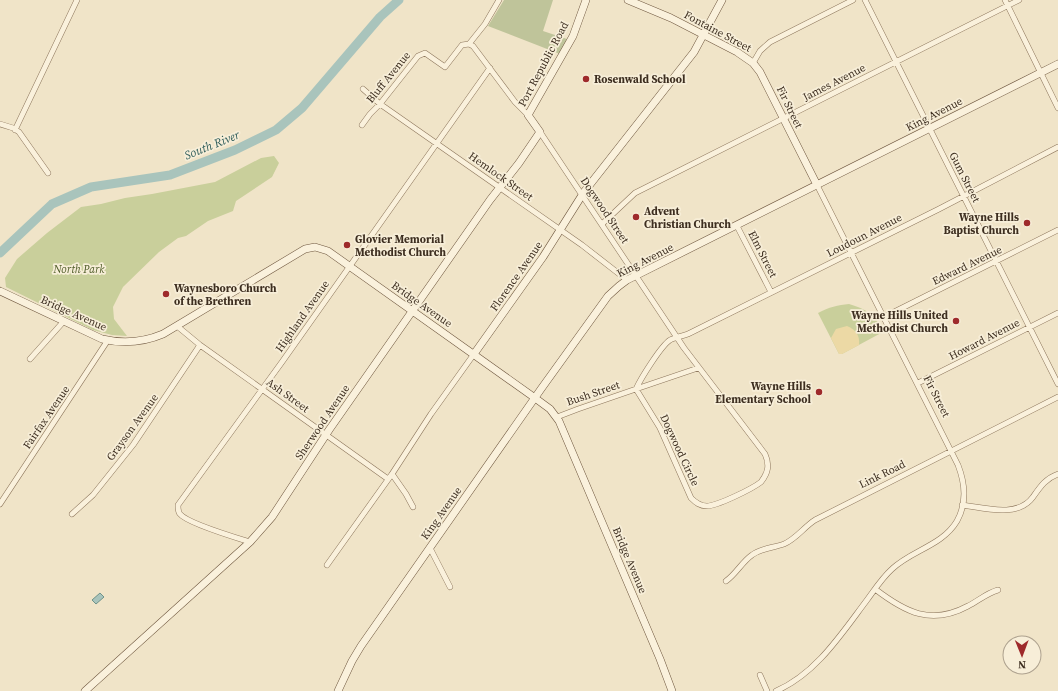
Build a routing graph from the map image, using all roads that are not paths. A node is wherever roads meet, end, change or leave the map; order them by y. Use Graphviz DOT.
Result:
graph roads {
  1 [pos="77,0"];
  2 [pos="499,0"];
  3 [pos="586,0"];
  4 [pos="628,0"];
  5 [pos="722,0"];
  6 [pos="853,0"];
  7 [pos="865,0"];
  8 [pos="1005,0"];
  9 [pos="1019,0"];
  10 [pos="1008,6"];
  11 [pos="704,35"];
  12 [pos="469,44"];
  13 [pos="896,62"];
  14 [pos="753,63"];
  15 [pos="1058,64"];
  16 [pos="490,68"];
  17 [pos="1040,73"];
  18 [pos="363,89"];
  19 [pos="380,104"];
  20 [pos="1058,108"];
  21 [pos="528,115"];
  22 [pos="784,118"];
  23 [pos="0,124"];
  24 [pos="362,125"];
  25 [pos="930,129"];
  26 [pos="15,130"];
  27 [pos="540,132"];
  28 [pos="437,144"];
  29 [pos="1058,147"];
  30 [pos="48,173"];
  31 [pos="818,185"];
  32 [pos="500,188"];
  33 [pos="582,195"];
  34 [pos="963,196"];
  35 [pos="602,224"];
  36 [pos="737,226"];
  37 [pos="560,230"];
  38 [pos="1058,230"];
  39 [pos="851,252"];
  40 [pos="996,261"];
  41 [pos="350,266"];
  42 [pos="635,276"];
  43 [pos="627,280"];
  44 [pos="0,291"];
  45 [pos="771,292"];
  46 [pos="413,311"];
  47 [pos="1058,313"];
  48 [pos="884,317"];
  49 [pos="64,321"];
  50 [pos="177,326"];
  51 [pos="1030,328"];
  52 [pos="677,338"];
  53 [pos="108,340"];
  54 [pos="200,345"];
  55 [pos="474,354"];
  56 [pos="30,359"];
  57 [pos="698,368"];
  58 [pos="918,383"];
  59 [pos="1058,384"];
  60 [pos="262,389"];
  61 [pos="636,389"];
  62 [pos="1058,397"];
  63 [pos="535,398"];
  64 [pos="557,417"];
  65 [pos="326,435"];
  66 [pos="951,451"];
  67 [pos="392,474"];
  68 [pos="1058,474"];
  69 [pos="388,479"];
  70 [pos="0,504"];
  71 [pos="962,505"];
  72 [pos="413,507"];
  73 [pos="72,514"];
  74 [pos="250,542"];
  75 [pos="430,548"];
  76 [pos="327,565"];
  77 [pos="726,582"];
  78 [pos="450,587"];
  79 [pos="875,589"];
  80 [pos="998,590"];
  81 [pos="760,675"];
  82 [pos="85,691"];
  83 [pos="338,691"];
  84 [pos="672,691"];
  85 [pos="767,691"];
  86 [pos="776,691"];
  1 -- 26 [label="street"];
  2 -- 12 [label="street"];
  3 -- 21 [label="street, Port Republic Road"];
  4 -- 11 [label="street, Fontaine Street"];
  5 -- 11 [label="street, Florence Avenue"];
  6 -- 14 [label="street"];
  7 -- 13 [label="street, Gum Street"];
  8 -- 10 [label="street"];
  9 -- 10 [label="street, James Avenue"];
  10 -- 13 [label="street, James Avenue"];
  10 -- 17 [label="street"];
  11 -- 14 [label="street, Fontaine Street"];
  11 -- 33 [label="street, Florence Avenue"];
  12 -- 16 [label="street, Dogwood Street"];
  12 -- 19 [label="street, Bluff Avenue"];
  13 -- 22 [label="street, James Avenue"];
  13 -- 25 [label="street, Gum Street"];
  14 -- 22 [label="street, Fir Street"];
  15 -- 17 [label="street, King Avenue"];
  16 -- 21 [label="street, Dogwood Street"];
  16 -- 28 [label="street, Highland Avenue"];
  17 -- 20 [label="street"];
  17 -- 25 [label="street, King Avenue"];
  18 -- 19 [label="street, Hemlock Street"];
  19 -- 24 [label="street, Bluff Avenue"];
  19 -- 28 [label="street, Hemlock Street"];
  21 -- 27 [label="street, Dogwood Street"];
  22 -- 31 [label="street, Fir Street"];
  22 -- 35 [label="street, James Avenue"];
  23 -- 26 [label="street"];
  25 -- 31 [label="street, King Avenue"];
  25 -- 34 [label="street, Gum Street"];
  26 -- 30 [label="street"];
  27 -- 32 [label="street, Sherwood Avenue"];
  27 -- 33 [label="street, Dogwood Street"];
  28 -- 32 [label="street, Hemlock Street"];
  28 -- 41 [label="street, Highland Avenue"];
  29 -- 34 [label="street, Loudoun Avenue"];
  31 -- 36 [label="street, King Avenue"];
  31 -- 39 [label="street, Fir Street"];
  32 -- 37 [label="street, Hemlock Street"];
  32 -- 46 [label="street, Sherwood Avenue"];
  33 -- 35 [label="street, Dogwood Street"];
  33 -- 37 [label="street, Florence Avenue"];
  34 -- 39 [label="street, Loudoun Avenue"];
  34 -- 40 [label="street, Gum Street"];
  35 -- 42 [label="street, Dogwood Street"];
  36 -- 42 [label="street, King Avenue"];
  36 -- 45 [label="street, Elm Street"];
  37 -- 43 [label="street, Hemlock Street"];
  37 -- 55 [label="street, Florence Avenue"];
  38 -- 40 [label="street, Edward Avenue"];
  39 -- 45 [label="street, Loudoun Avenue"];
  39 -- 48 [label="street, Fir Street"];
  40 -- 48 [label="street, Edward Avenue"];
  40 -- 51 [label="street, Gum Street"];
  41 -- 46 [label="street, Bridge Avenue"];
  41 -- 50 [label="street, Bridge Avenue"];
  41 -- 60 [label="street, Highland Avenue"];
  42 -- 43 [label="street, King Avenue"];
  42 -- 52 [label="street, Dogwood Street"];
  43 -- 63 [label="street, King Avenue"];
  44 -- 49 [label="street, Bridge Avenue"];
  45 -- 52 [label="street, Loudoun Avenue"];
  46 -- 55 [label="street, Bridge Avenue"];
  46 -- 65 [label="street, Sherwood Avenue"];
  47 -- 51 [label="street, Howard Avenue"];
  48 -- 58 [label="street, Fir Street"];
  49 -- 53 [label="street, Bridge Avenue"];
  49 -- 56 [label="street"];
  50 -- 53 [label="street, Bridge Avenue"];
  50 -- 54 [label="street, Ash Street"];
  51 -- 58 [label="street, Howard Avenue"];
  51 -- 59 [label="street, Gum Street"];
  52 -- 57 [label="street, Dogwood Street"];
  52 -- 61 [label="street, Bush Street"];
  53 -- 70 [label="street, Fairfax Avenue"];
  54 -- 60 [label="street, Ash Street"];
  54 -- 73 [label="street, Grayson Avenue"];
  55 -- 63 [label="street, Bridge Avenue"];
  55 -- 67 [label="street, Florence Avenue"];
  57 -- 61 [label="street, Bush Street"];
  57 -- 61 [label="street, Dogwood Circle"];
  58 -- 66 [label="street, Fir Street"];
  60 -- 65 [label="street, Ash Street"];
  60 -- 74 [label="street, Highland Avenue"];
  61 -- 64 [label="street, Bush Street"];
  62 -- 66 [label="street, Link Road"];
  63 -- 64 [label="street, Bridge Avenue"];
  63 -- 75 [label="street, King Avenue"];
  64 -- 84 [label="street, Bridge Avenue"];
  65 -- 69 [label="street, Ash Street"];
  65 -- 74 [label="street, Sherwood Avenue"];
  66 -- 71 [label="street, Fir Street"];
  66 -- 77 [label="street, Link Road"];
  67 -- 69 [label="street, Florence Avenue"];
  67 -- 72 [label="street"];
  68 -- 71 [label="street"];
  69 -- 76 [label="street, Florence Avenue"];
  71 -- 79 [label="street, Fir Street"];
  74 -- 82 [label="street, Sherwood Avenue"];
  75 -- 78 [label="street"];
  75 -- 83 [label="street, King Avenue"];
  79 -- 80 [label="street"];
  79 -- 86 [label="street, Fir Street"];
  81 -- 85 [label="street"];
}
